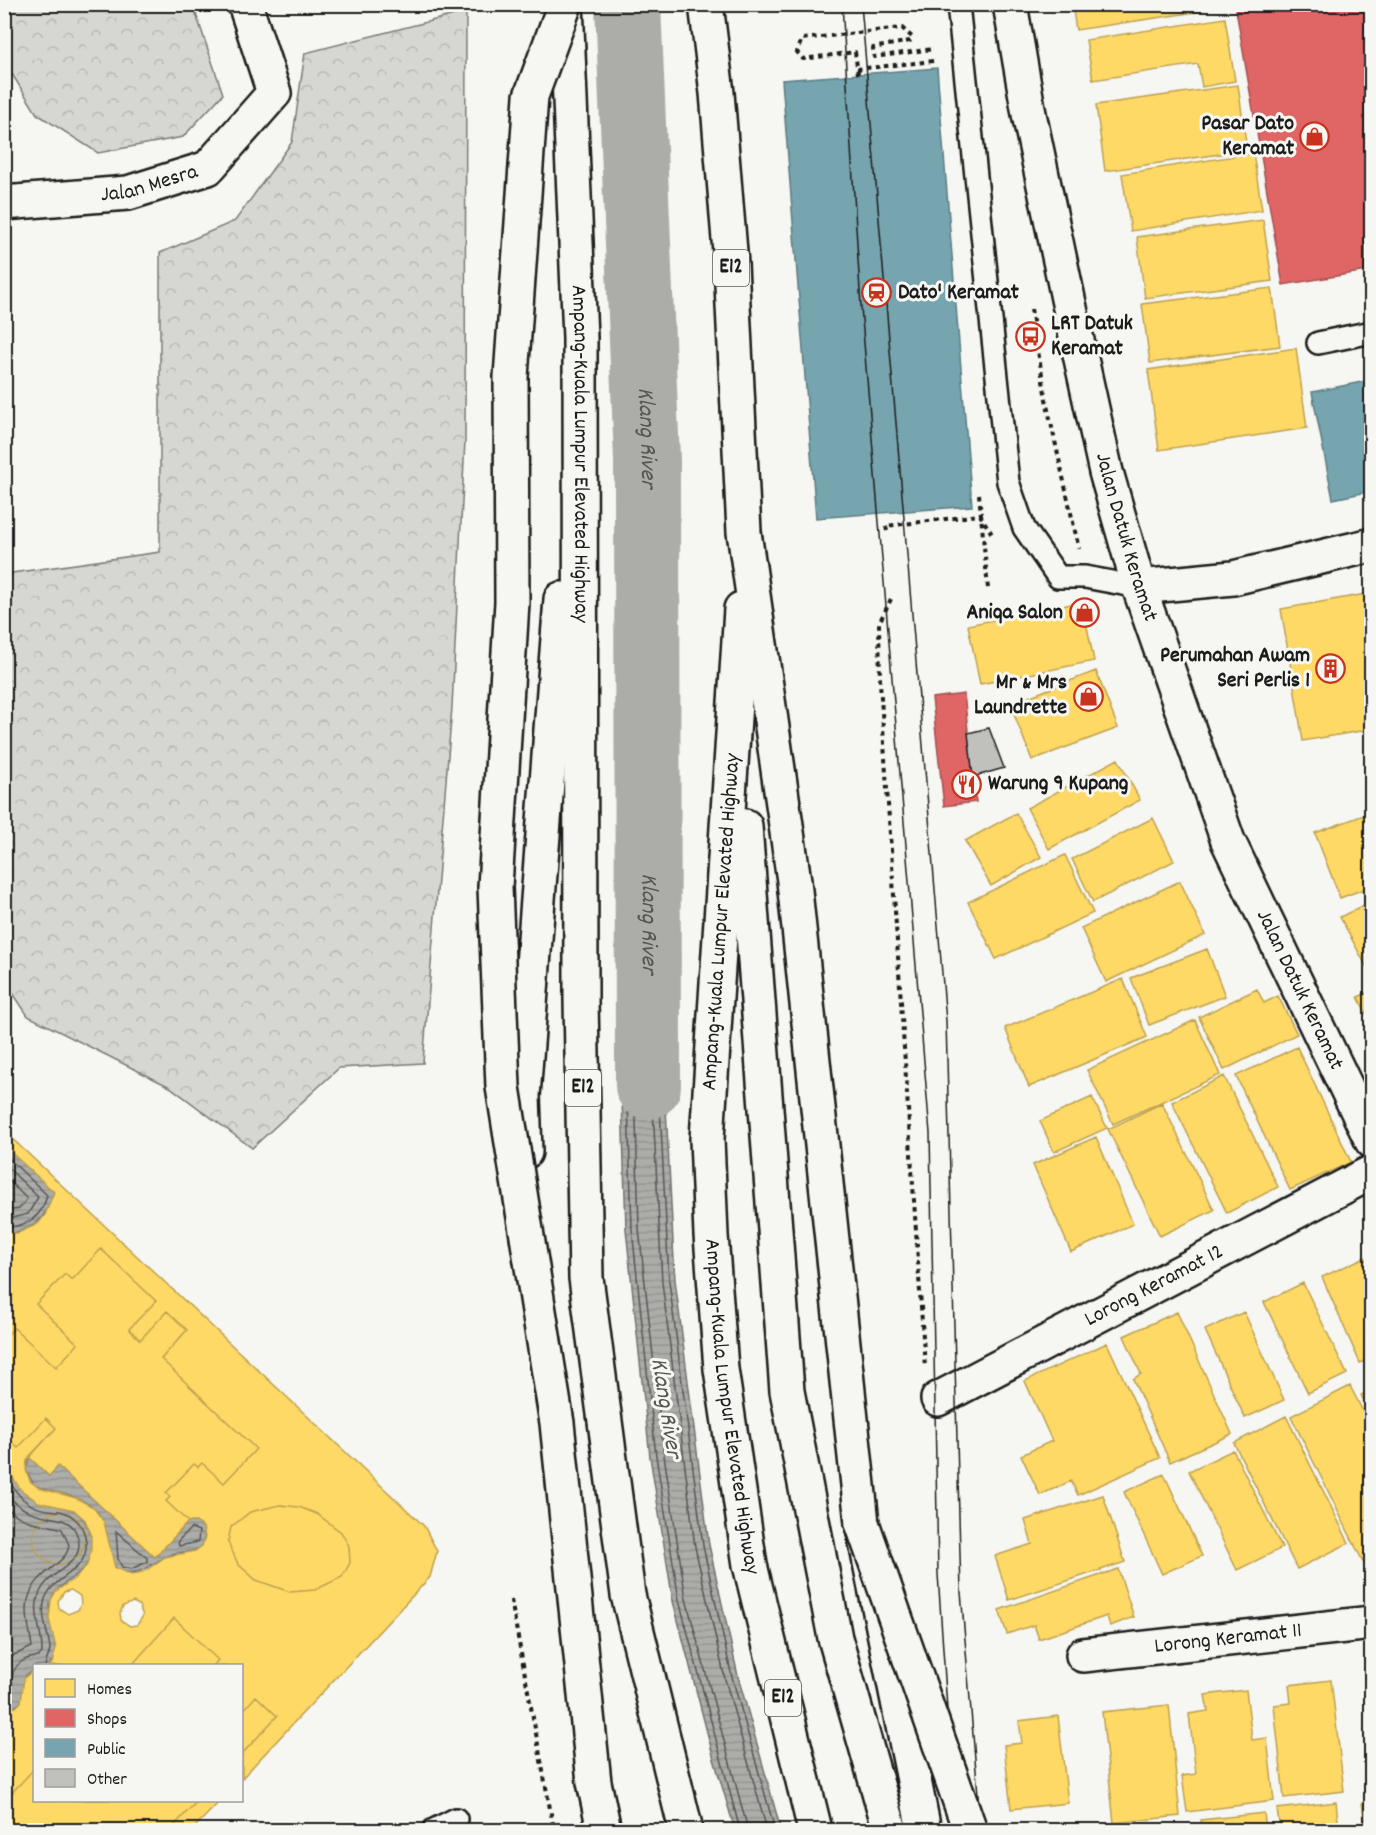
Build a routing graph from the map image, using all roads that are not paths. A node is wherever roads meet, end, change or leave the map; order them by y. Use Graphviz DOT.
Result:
graph roads {
  1 [pos="245,4"];
  2 [pos="565,4"];
  3 [pos="706,4"];
  4 [pos="958,4"];
  5 [pos="1010,4"];
  6 [pos="4,203"];
  7 [pos="1371,332"];
  8 [pos="580,338"];
  9 [pos="1318,343"];
  10 [pos="744,532"];
  11 [pos="1371,545"];
  12 [pos="1139,587"];
  13 [pos="736,704"];
  14 [pos="1371,1141"];
  15 [pos="1371,1172"];
  16 [pos="938,1399"];
  17 [pos="862,1523"];
  18 [pos="1371,1623"];
  19 [pos="1083,1656"];
  20 [pos="456,1819"];
  21 [pos="434,1830"];
  22 [pos="604,1830"];
  23 [pos="615,1830"];
  24 [pos="686,1830"];
  25 [pos="815,1830"];
  26 [pos="890,1830"];
  27 [pos="924,1830"];
  28 [pos="970,1830"];
  1 -- 6 [label="main road, Jalan Mesra"];
  2 -- 8 [label="main road, Ampang-Kuala Lumpur Elevated Highway / E12"];
  2 -- 22 [label="main road, bridge"];
  3 -- 10 [label="main road, Ampang-Kuala Lumpur Elevated Highway / E12"];
  4 -- 12 [label="lane"];
  5 -- 12 [label="main road, Jalan Datuk Keramat"];
  7 -- 9 [label="lane"];
  8 -- 23 [label="main road, bridge"];
  8 -- 24 [label="main road, Ampang-Kuala Lumpur Elevated Highway / E12"];
  10 -- 13 [label="main road, Ampang-Kuala Lumpur Elevated Highway / E12"];
  10 -- 17 [label="main road"];
  11 -- 12 [label="main road"];
  12 -- 14 [label="main road, Jalan Datuk Keramat"];
  13 -- 25 [label="main road, Ampang-Kuala Lumpur Elevated Highway / E12"];
  13 -- 26 [label="main road"];
  15 -- 16 [label="main road, Lorong Keramat 12"];
  17 -- 27 [label="main road, bridge"];
  17 -- 28 [label="main road, bridge"];
  18 -- 19 [label="main road, Lorong Keramat 11"];
  20 -- 21 [label="lane"];
}
